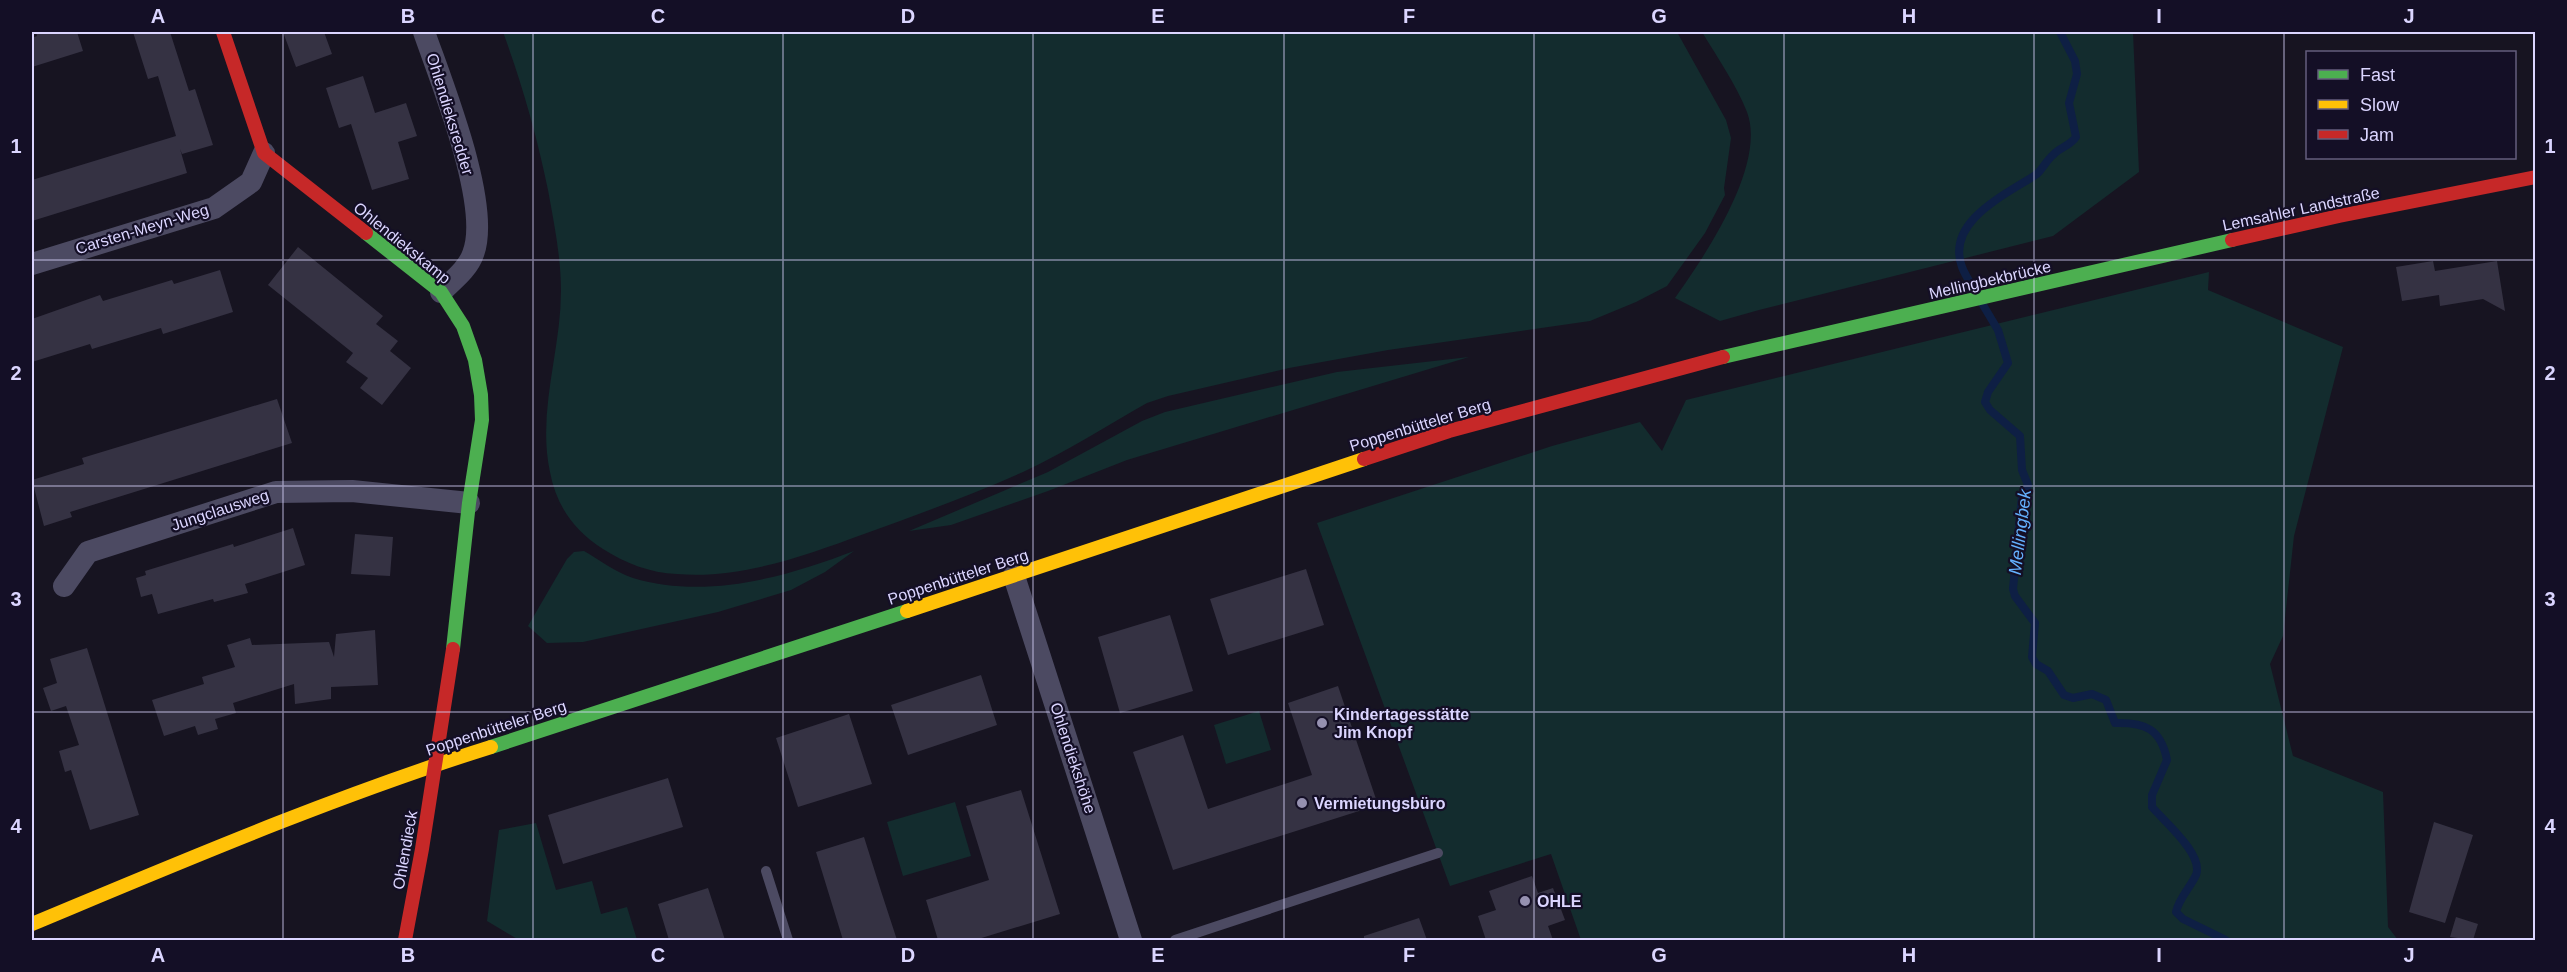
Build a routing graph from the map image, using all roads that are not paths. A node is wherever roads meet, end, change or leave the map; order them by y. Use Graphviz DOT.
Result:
graph roads {
  1 [pos="223,32"];
  2 [pos="424,32"];
  3 [pos="264,153"];
  4 [pos="2535,177"];
  5 [pos="32,264"];
  6 [pos="2075,277"];
  7 [pos="441,292"];
  8 [pos="1912,315"];
  9 [pos="469,503"];
  10 [pos="1014,576"];
  11 [pos="64,586"];
  12 [pos="437,764"];
  13 [pos="1438,854"];
  14 [pos="766,871"];
  15 [pos="32,924"];
  16 [pos="405,940"];
  17 [pos="788,940"];
  18 [pos="1131,940"];
  19 [pos="1175,940"];
  1 -- 3 [label="main road"];
  2 -- 7 [label="street, Ohlendieksredder"];
  3 -- 5 [label="street, Carsten-Meyn-Weg"];
  3 -- 7 [label="main road, Ohlendiekskamp"];
  4 -- 6 [label="main road, Lemsahler Landstraße"];
  6 -- 8 [label="main road, Mellingbekbrücke"];
  7 -- 9 [label="main road, Ohlendiekskamp"];
  8 -- 10 [label="main road, Poppenbütteler Berg"];
  9 -- 11 [label="street, Jungclausweg"];
  9 -- 12 [label="main road, Ohlendiekskamp"];
  10 -- 12 [label="main road, Poppenbütteler Berg"];
  10 -- 18 [label="street, Ohlendiekshöhe"];
  12 -- 15 [label="main road, Poppenbütteler Berg"];
  12 -- 16 [label="main road, Ohlendieck"];
  13 -- 19 [label="lane"];
  14 -- 17 [label="lane"];
}
